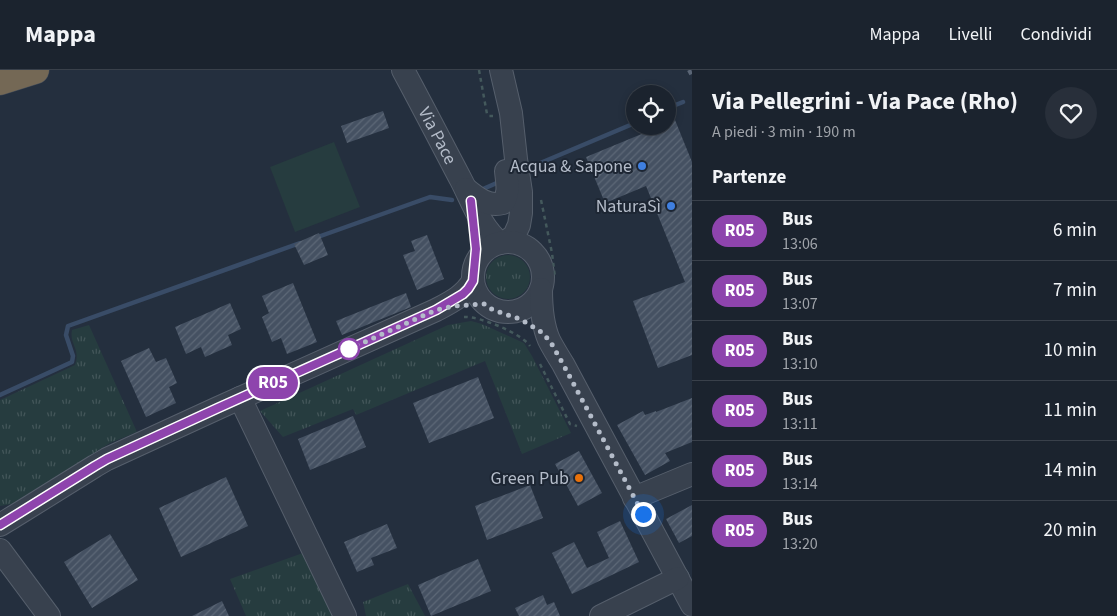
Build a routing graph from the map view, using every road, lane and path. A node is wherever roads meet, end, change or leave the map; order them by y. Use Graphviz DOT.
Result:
graph roads {
  1 [pos="36,70"];
  2 [pos="403,70"];
  3 [pos="479,70"];
  4 [pos="500,70"];
  5 [pos="0,81"];
  6 [pos="496,116"];
  7 [pos="514,152"];
  8 [pos="530,194"];
  9 [pos="468,195"];
  10 [pos="502,242"];
  11 [pos="541,266"];
  12 [pos="474,273"];
  13 [pos="549,287"];
  14 [pos="494,308"];
  15 [pos="436,310"];
  16 [pos="463,316"];
  17 [pos="540,350"];
  18 [pos="240,398"];
  19 [pos="582,427"];
  20 [pos="692,474"];
  21 [pos="634,498"];
  22 [pos="0,524"];
  23 [pos="0,550"];
  24 [pos="678,578"];
  25 [pos="692,605"];
  26 [pos="49,616"];
  27 [pos="345,616"];
  28 [pos="601,616"];
  1 -- 5 [label="highway"];
  2 -- 9 [label="street, Via Pace"];
  3 -- 6 [label="path"];
  4 -- 7 [label="street"];
  7 -- 8 [label="street"];
  7 -- 9 [label="street"];
  8 -- 10 [label="street"];
  8 -- 11 [label="street"];
  8 -- 13 [label="path"];
  9 -- 10 [label="street, Via Pace"];
  9 -- 12 [label="street, Via Pace"];
  10 -- 11 [label="street"];
  10 -- 12 [label="street"];
  11 -- 13 [label="street"];
  12 -- 14 [label="street"];
  12 -- 15 [label="street"];
  13 -- 14 [label="street"];
  13 -- 17 [label="street"];
  14 -- 15 [label="street"];
  14 -- 17 [label="street"];
  15 -- 18 [label="street"];
  16 -- 17 [label="path"];
  17 -- 19 [label="path"];
  17 -- 21 [label="street"];
  18 -- 22 [label="street"];
  18 -- 27 [label="street"];
  20 -- 21 [label="street"];
  21 -- 24 [label="street"];
  23 -- 26 [label="street"];
  24 -- 25 [label="street"];
  24 -- 28 [label="street"];
}
